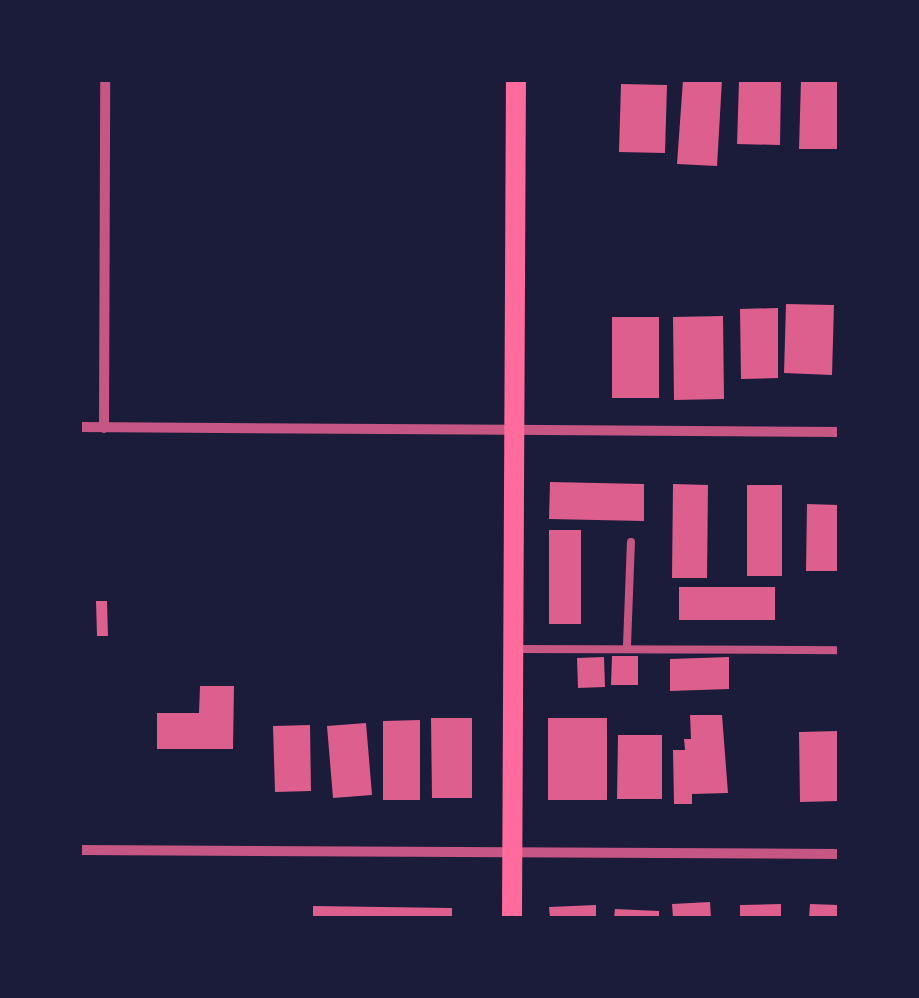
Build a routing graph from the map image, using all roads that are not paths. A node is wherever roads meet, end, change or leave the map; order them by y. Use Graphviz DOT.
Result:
graph roads {
  1 [pos="104,80"];
  2 [pos="516,80"];
  3 [pos="80,427"];
  4 [pos="104,428"];
  5 [pos="516,432"];
  6 [pos="839,432"];
  7 [pos="631,542"];
  8 [pos="627,645"];
  9 [pos="515,649"];
  10 [pos="839,650"];
  11 [pos="80,850"];
  12 [pos="512,853"];
  13 [pos="839,854"];
  14 [pos="512,918"];
  1 -- 4 [label="street"];
  2 -- 5 [label="main road"];
  3 -- 4 [label="street"];
  4 -- 5 [label="street"];
  5 -- 6 [label="street"];
  5 -- 9 [label="main road"];
  7 -- 8 [label="lane"];
  8 -- 9 [label="lane"];
  8 -- 10 [label="lane"];
  9 -- 12 [label="main road"];
  11 -- 12 [label="street"];
  12 -- 13 [label="street"];
  12 -- 14 [label="main road"];
}
